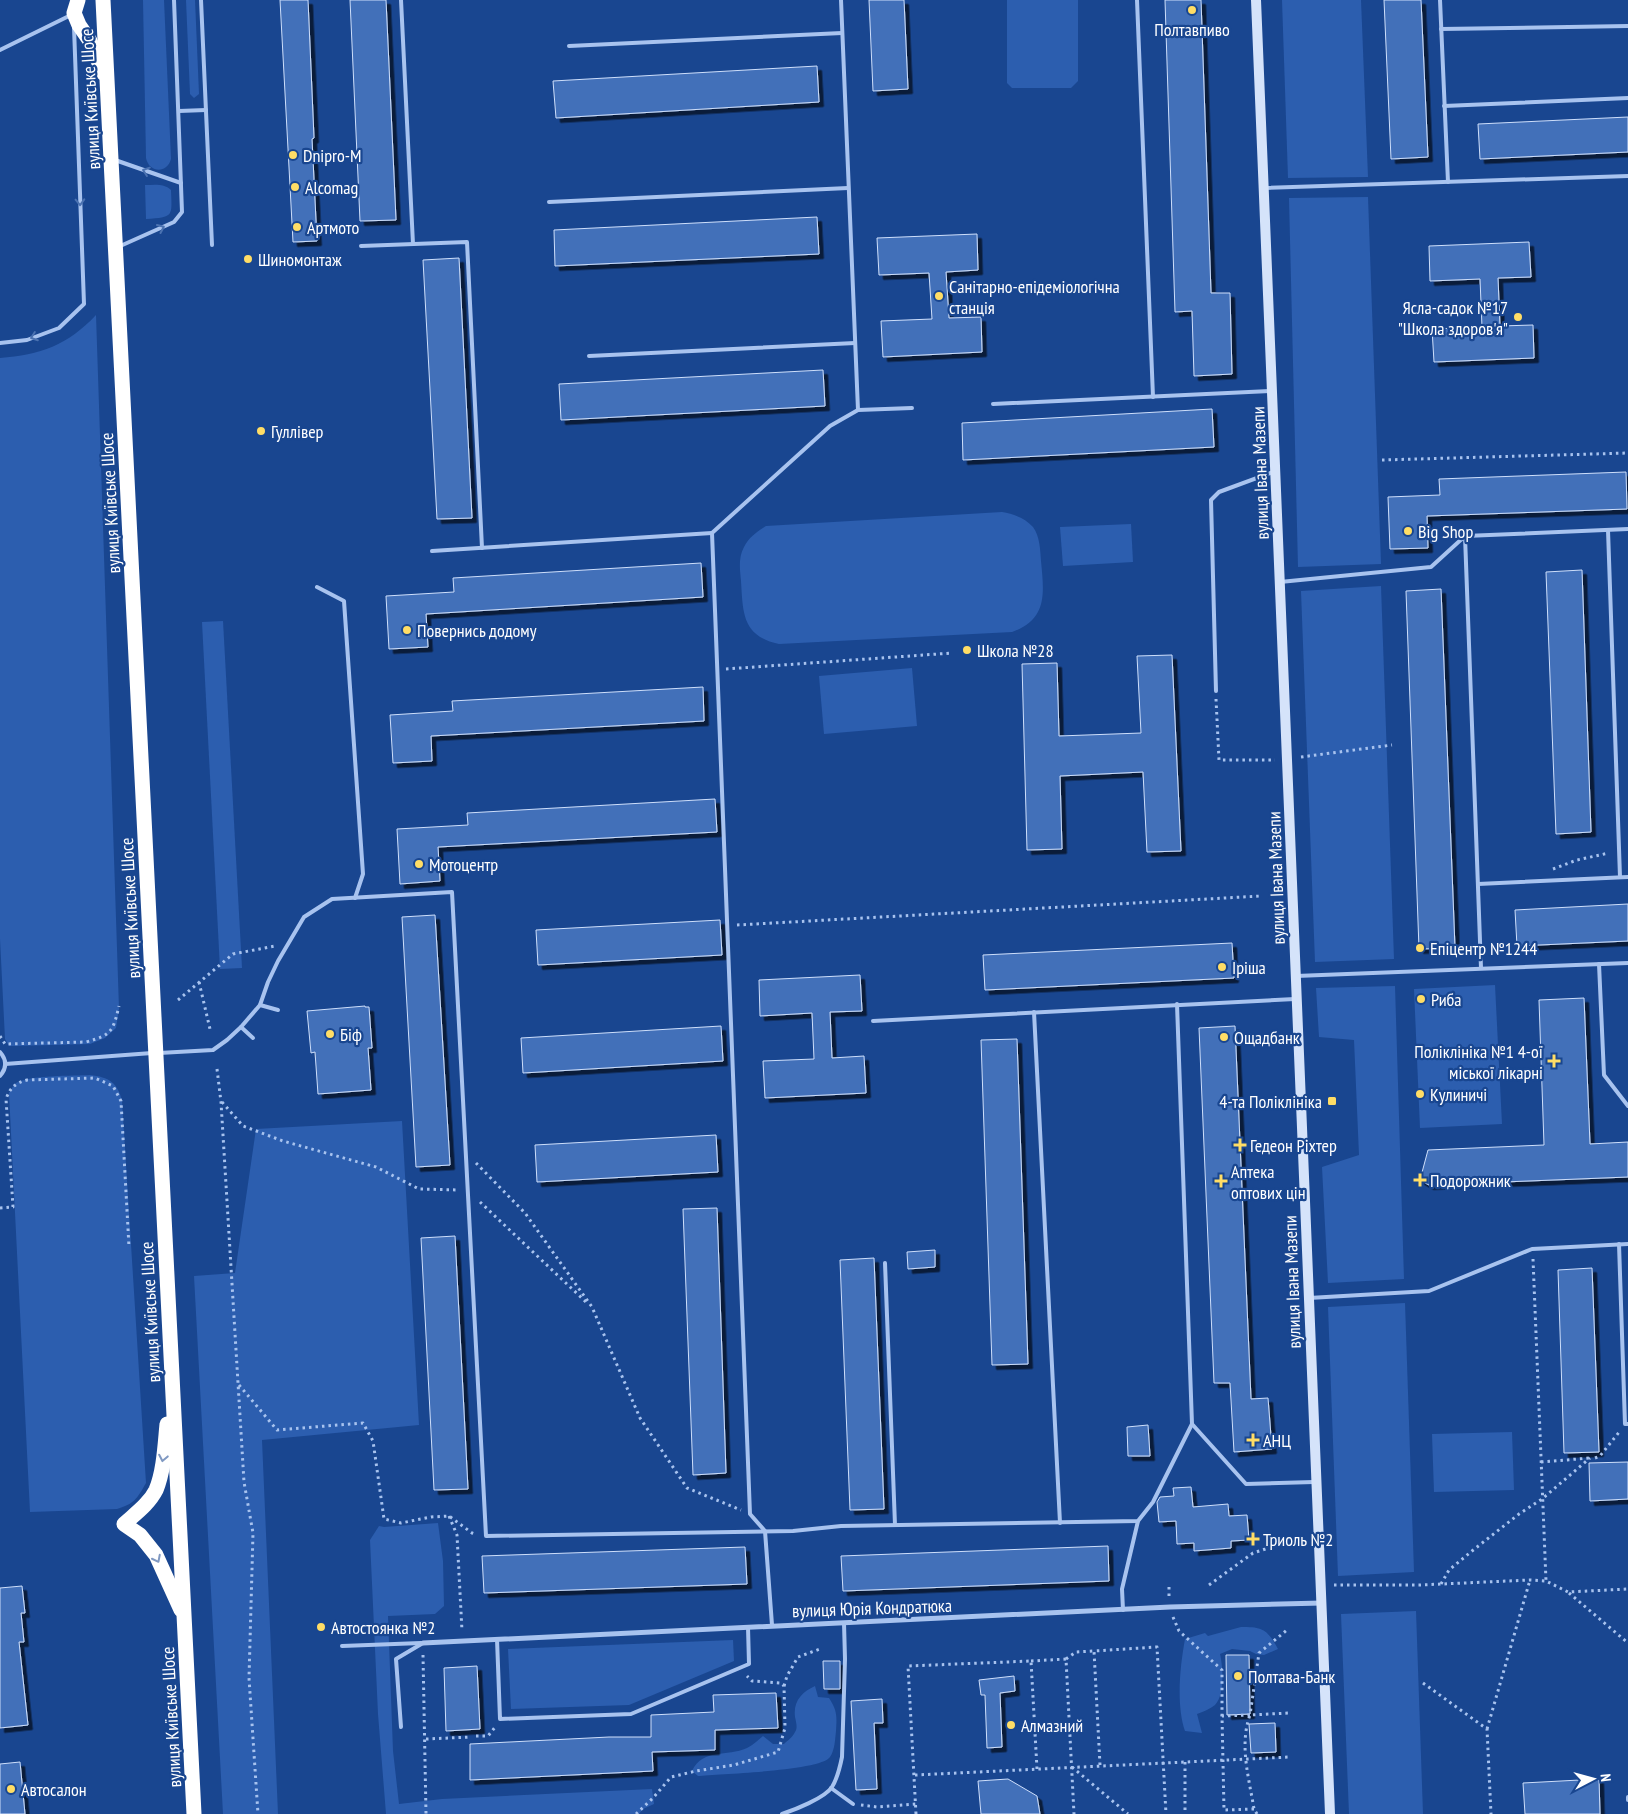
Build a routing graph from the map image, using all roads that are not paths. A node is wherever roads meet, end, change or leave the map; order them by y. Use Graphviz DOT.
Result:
graph roads {
  1 [pos="104,0"];
  2 [pos="174,0"];
  3 [pos="201,0"];
  4 [pos="401,0"];
  5 [pos="841,0"];
  6 [pos="1137,0"];
  7 [pos="1256,0"];
  8 [pos="1440,0"];
  9 [pos="76,7"];
  10 [pos="1628,26"];
  11 [pos="1441,29"];
  12 [pos="842,33"];
  13 [pos="569,46"];
  14 [pos="0,50"];
  15 [pos="1628,98"];
  16 [pos="108,102"];
  17 [pos="1444,106"];
  18 [pos="206,110"];
  19 [pos="178,112"];
  20 [pos="112,159"];
  21 [pos="1628,176"];
  22 [pos="1448,182"];
  23 [pos="181,183"];
  24 [pos="848,188"];
  25 [pos="1264,188"];
  26 [pos="549,202"];
  27 [pos="413,244"];
  28 [pos="212,245"];
  29 [pos="361,246"];
  30 [pos="116,248"];
  31 [pos="0,343"];
  32 [pos="855,343"];
  33 [pos="589,356"];
  34 [pos="1273,391"];
  35 [pos="1153,397"];
  36 [pos="993,404"];
  37 [pos="912,408"];
  38 [pos="858,410"];
  39 [pos="1276,470"];
  40 [pos="1628,529"];
  41 [pos="1608,530"];
  42 [pos="712,533"];
  43 [pos="1465,536"];
  44 [pos="482,548"];
  45 [pos="432,550"];
  46 [pos="1280,582"];
  47 [pos="317,586"];
  48 [pos="1216,691"];
  49 [pos="1620,877"];
  50 [pos="1628,877"];
  51 [pos="1478,884"];
  52 [pos="355,898"];
  53 [pos="1628,963"];
  54 [pos="1599,964"];
  55 [pos="1481,968"];
  56 [pos="1296,976"];
  57 [pos="1297,999"];
  58 [pos="1178,1004"];
  59 [pos="260,1005"];
  60 [pos="278,1010"];
  61 [pos="1034,1012"];
  62 [pos="874,1021"];
  63 [pos="241,1027"];
  64 [pos="254,1038"];
  65 [pos="0,1052"];
  66 [pos="156,1053"];
  67 [pos="5,1064"];
  68 [pos="0,1076"];
  69 [pos="1628,1106"];
  70 [pos="1619,1244"];
  71 [pos="1628,1244"];
  72 [pos="885,1263"];
  73 [pos="1309,1298"];
  74 [pos="1628,1330"];
  75 [pos="1622,1331"];
  76 [pos="172,1374"];
  77 [pos="1192,1424"];
  78 [pos="1627,1424"];
  79 [pos="1317,1482"];
  80 [pos="1138,1522"];
  81 [pos="1060,1523"];
  82 [pos="895,1525"];
  83 [pos="765,1530"];
  84 [pos="1322,1603"];
  85 [pos="1123,1610"];
  86 [pos="185,1619"];
  87 [pos="844,1623"];
  88 [pos="772,1625"];
  89 [pos="748,1627"];
  90 [pos="498,1639"];
  91 [pos="423,1643"];
  92 [pos="342,1646"];
  93 [pos="401,1727"];
  94 [pos="831,1788"];
  95 [pos="853,1804"];
  96 [pos="194,1814"];
  97 [pos="782,1814"];
  98 [pos="1330,1814"];
  1 -- 16 [label="highway, вулиця Київське Шосе"];
  2 -- 19 [label="lane"];
  3 -- 18 [label="lane"];
  4 -- 27 [label="lane"];
  5 -- 12 [label="lane"];
  6 -- 35 [label="lane"];
  7 -- 25 [label="main road, вулиця Івана Мазепи"];
  8 -- 11 [label="lane"];
  9 -- 14 [label="lane"];
  9 -- 16 [label="highway"];
  9 -- 31 [label="lane, one-way"];
  10 -- 11 [label="lane"];
  11 -- 17 [label="lane"];
  12 -- 13 [label="lane"];
  12 -- 24 [label="lane"];
  15 -- 17 [label="lane"];
  16 -- 20 [label="highway, вулиця Київське Шосе"];
  17 -- 22 [label="lane"];
  18 -- 19 [label="lane"];
  18 -- 28 [label="lane"];
  19 -- 23 [label="lane"];
  23 -- 20 [label="lane, one-way"];
  20 -- 30 [label="highway, вулиця Київське Шосе"];
  21 -- 22 [label="lane"];
  22 -- 25 [label="lane"];
  30 -- 23 [label="lane, one-way"];
  24 -- 26 [label="lane"];
  24 -- 32 [label="lane"];
  25 -- 34 [label="main road, вулиця Івана Мазепи"];
  27 -- 29 [label="lane"];
  27 -- 44 [label="lane"];
  30 -- 66 [label="highway, вулиця Київське Шосе"];
  32 -- 33 [label="lane"];
  32 -- 38 [label="lane"];
  34 -- 35 [label="lane"];
  34 -- 39 [label="main road, вулиця Івана Мазепи"];
  35 -- 36 [label="lane"];
  37 -- 38 [label="lane"];
  38 -- 42 [label="lane"];
  39 -- 46 [label="main road, вулиця Івана Мазепи"];
  39 -- 48 [label="lane"];
  40 -- 41 [label="lane"];
  41 -- 43 [label="lane"];
  41 -- 49 [label="lane"];
  42 -- 44 [label="lane"];
  42 -- 83 [label="lane"];
  43 -- 46 [label="lane"];
  43 -- 51 [label="lane"];
  44 -- 45 [label="lane"];
  46 -- 56 [label="main road, вулиця Івана Мазепи"];
  47 -- 52 [label="lane"];
  49 -- 50 [label="lane"];
  49 -- 51 [label="lane"];
  51 -- 55 [label="lane"];
  52 -- 59 [label="lane"];
  52 -- 83 [label="lane"];
  53 -- 54 [label="lane"];
  54 -- 55 [label="lane"];
  54 -- 69 [label="lane"];
  55 -- 56 [label="lane"];
  56 -- 57 [label="main road, вулиця Івана Мазепи"];
  57 -- 58 [label="lane"];
  57 -- 73 [label="main road, вулиця Івана Мазепи"];
  58 -- 61 [label="lane"];
  58 -- 77 [label="lane"];
  59 -- 60 [label="lane"];
  59 -- 63 [label="lane"];
  61 -- 62 [label="lane"];
  61 -- 81 [label="lane"];
  63 -- 64 [label="lane"];
  63 -- 66 [label="lane"];
  65 -- 67 [label="lane"];
  66 -- 67 [label="lane"];
  66 -- 76 [label="highway, вулиця Київське Шосе"];
  67 -- 68 [label="lane"];
  70 -- 71 [label="lane"];
  70 -- 73 [label="lane"];
  70 -- 75 [label="lane"];
  72 -- 82 [label="lane"];
  73 -- 79 [label="main road, вулиця Івана Мазепи"];
  74 -- 75 [label="lane"];
  75 -- 78 [label="lane"];
  76 -- 86 [label="highway, вулиця Київське Шосе"];
  76 -- 86 [label="highway, one-way"];
  77 -- 79 [label="lane"];
  77 -- 80 [label="lane"];
  79 -- 84 [label="main road, вулиця Івана Мазепи"];
  80 -- 81 [label="lane"];
  80 -- 85 [label="lane"];
  81 -- 82 [label="lane"];
  82 -- 83 [label="lane"];
  83 -- 88 [label="lane"];
  84 -- 85 [label="street, вулиця Юрія Кондратюка"];
  84 -- 98 [label="main road, вулиця Івана Мазепи"];
  85 -- 87 [label="street, вулиця Юрія Кондратюка"];
  86 -- 96 [label="highway, вулиця Київське Шосе"];
  87 -- 88 [label="street, вулиця Юрія Кондратюка"];
  87 -- 94 [label="lane"];
  88 -- 89 [label="street, вулиця Юрія Кондратюка"];
  89 -- 90 [label="street, вулиця Юрія Кондратюка"];
  89 -- 90 [label="lane"];
  90 -- 91 [label="street, вулиця Юрія Кондратюка"];
  91 -- 92 [label="lane"];
  91 -- 93 [label="lane"];
  94 -- 95 [label="lane"];
  94 -- 97 [label="lane"];
}
